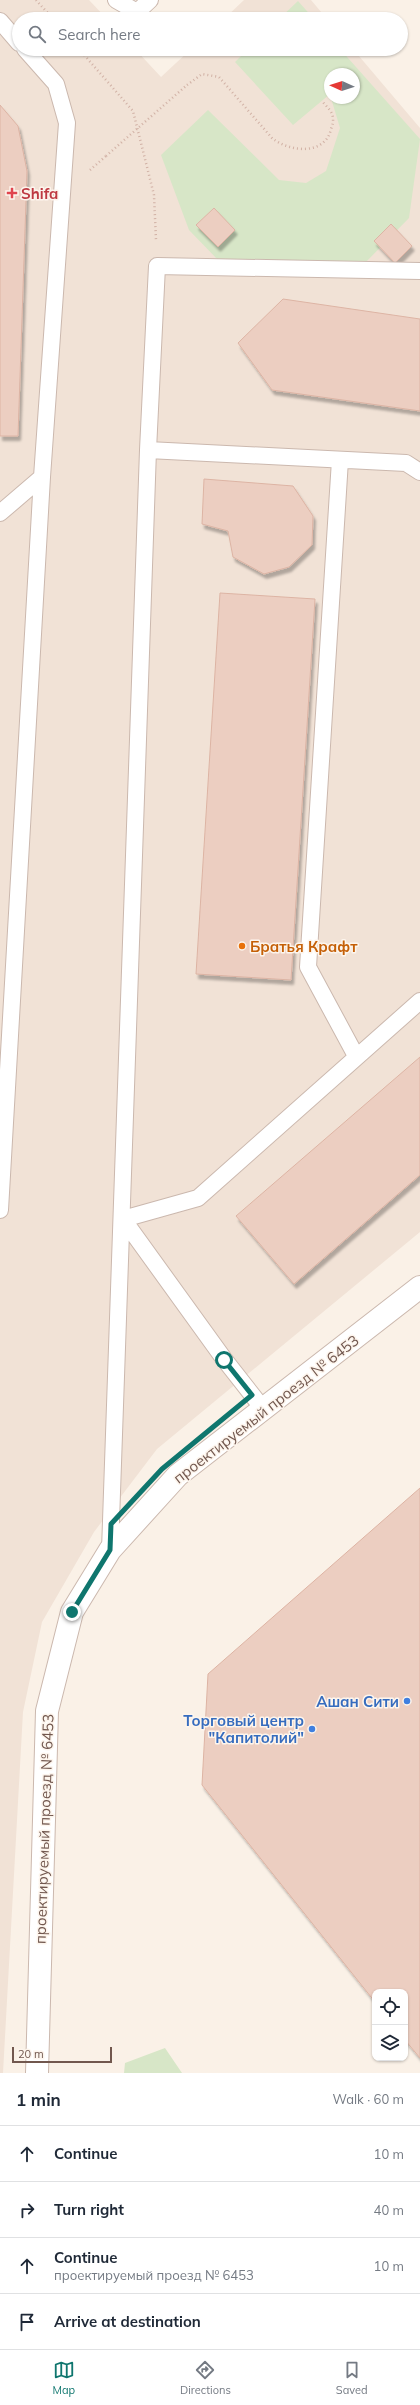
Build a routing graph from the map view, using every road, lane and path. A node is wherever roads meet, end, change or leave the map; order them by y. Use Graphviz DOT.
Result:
graph roads {
  1 [pos="36,0"];
  2 [pos="116,0"];
  3 [pos="150,0"];
  4 [pos="47,12"];
  5 [pos="0,21"];
  6 [pos="12,35"];
  7 [pos="31,56"];
  8 [pos="85,56"];
  9 [pos="322,101"];
  10 [pos="106,156"];
  11 [pos="157,266"];
  12 [pos="420,271"];
  13 [pos="148,450"];
  14 [pos="340,460"];
  15 [pos="420,472"];
  16 [pos="42,477"];
  17 [pos="0,513"];
  18 [pos="420,1001"];
  19 [pos="356,1056"];
  20 [pos="2,1105"];
  21 [pos="0,1210"];
  22 [pos="122,1219"];
  23 [pos="420,1287"];
  24 [pos="264,1410"];
  25 [pos="110,1550"];
  26 [pos="37,2073"];
  1 -- 4 [label="path"];
  2 -- 3 [label="lane"];
  5 -- 6 [label="lane"];
  7 -- 16 [label="lane"];
  8 -- 11 [label="path"];
  9 -- 10 [label="path, bridge"];
  11 -- 12 [label="lane"];
  11 -- 13 [label="lane"];
  13 -- 14 [label="lane"];
  13 -- 22 [label="lane"];
  14 -- 15 [label="lane"];
  14 -- 19 [label="lane"];
  16 -- 17 [label="lane"];
  16 -- 20 [label="lane"];
  18 -- 19 [label="lane"];
  19 -- 22 [label="lane"];
  20 -- 21 [label="lane"];
  22 -- 24 [label="lane"];
  22 -- 25 [label="lane"];
  23 -- 24 [label="street, проектируемый проезд № 6453"];
  24 -- 25 [label="street, проектируемый проезд № 6453"];
  25 -- 26 [label="street, проектируемый проезд № 6453"];
}
